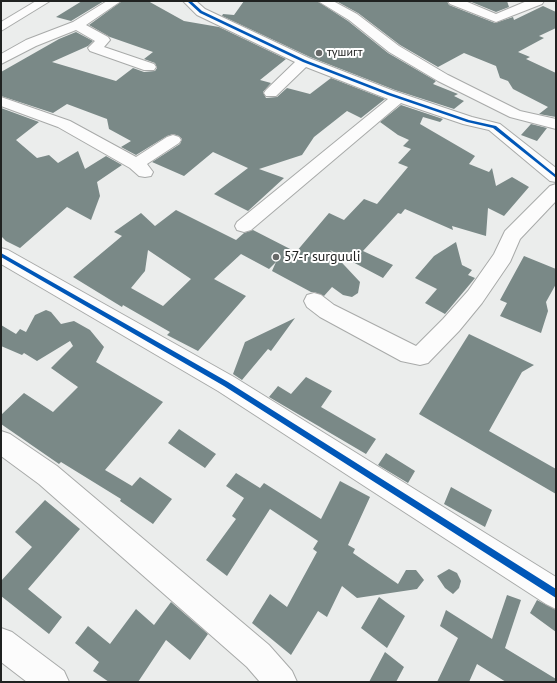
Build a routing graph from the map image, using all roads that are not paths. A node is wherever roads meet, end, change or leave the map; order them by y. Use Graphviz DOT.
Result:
graph roads {
  1 [pos="26,1"];
  2 [pos="44,1"];
  3 [pos="115,1"];
  4 [pos="189,1"];
  5 [pos="454,1"];
  6 [pos="538,1"];
  7 [pos="330,2"];
  8 [pos="1,16"];
  9 [pos="77,25"];
  10 [pos="1,27"];
  11 [pos="1,42"];
  12 [pos="22,48"];
  13 [pos="1,60"];
  14 [pos="304,61"];
  15 [pos="149,67"];
  16 [pos="272,93"];
  17 [pos="399,97"];
  18 [pos="1,101"];
  19 [pos="515,114"];
  20 [pos="556,124"];
  21 [pos="494,128"];
  22 [pos="173,140"];
  23 [pos="556,177"];
  24 [pos="556,190"];
  25 [pos="244,226"];
  26 [pos="1,255"];
  27 [pos="314,301"];
  28 [pos="1,442"];
  29 [pos="556,594"];
  30 [pos="1,643"];
  31 [pos="53,682"];
  32 [pos="281,682"];
  1 -- 8 [label="street"];
  2 -- 10 [label="street"];
  3 -- 9 [label="street"];
  4 -- 14 [label="street"];
  5 -- 6 [label="street"];
  7 -- 19 [label="street"];
  9 -- 12 [label="street"];
  9 -- 15 [label="street"];
  11 -- 12 [label="street"];
  12 -- 13 [label="street"];
  14 -- 16 [label="street"];
  14 -- 17 [label="street"];
  17 -- 21 [label="street"];
  17 -- 25 [label="street"];
  18 -- 22 [label="street"];
  19 -- 20 [label="street"];
  19 -- 21 [label="street"];
  21 -- 23 [label="street"];
  24 -- 27 [label="street"];
  26 -- 29 [label="street"];
  28 -- 32 [label="street"];
  30 -- 31 [label="street"];
}
